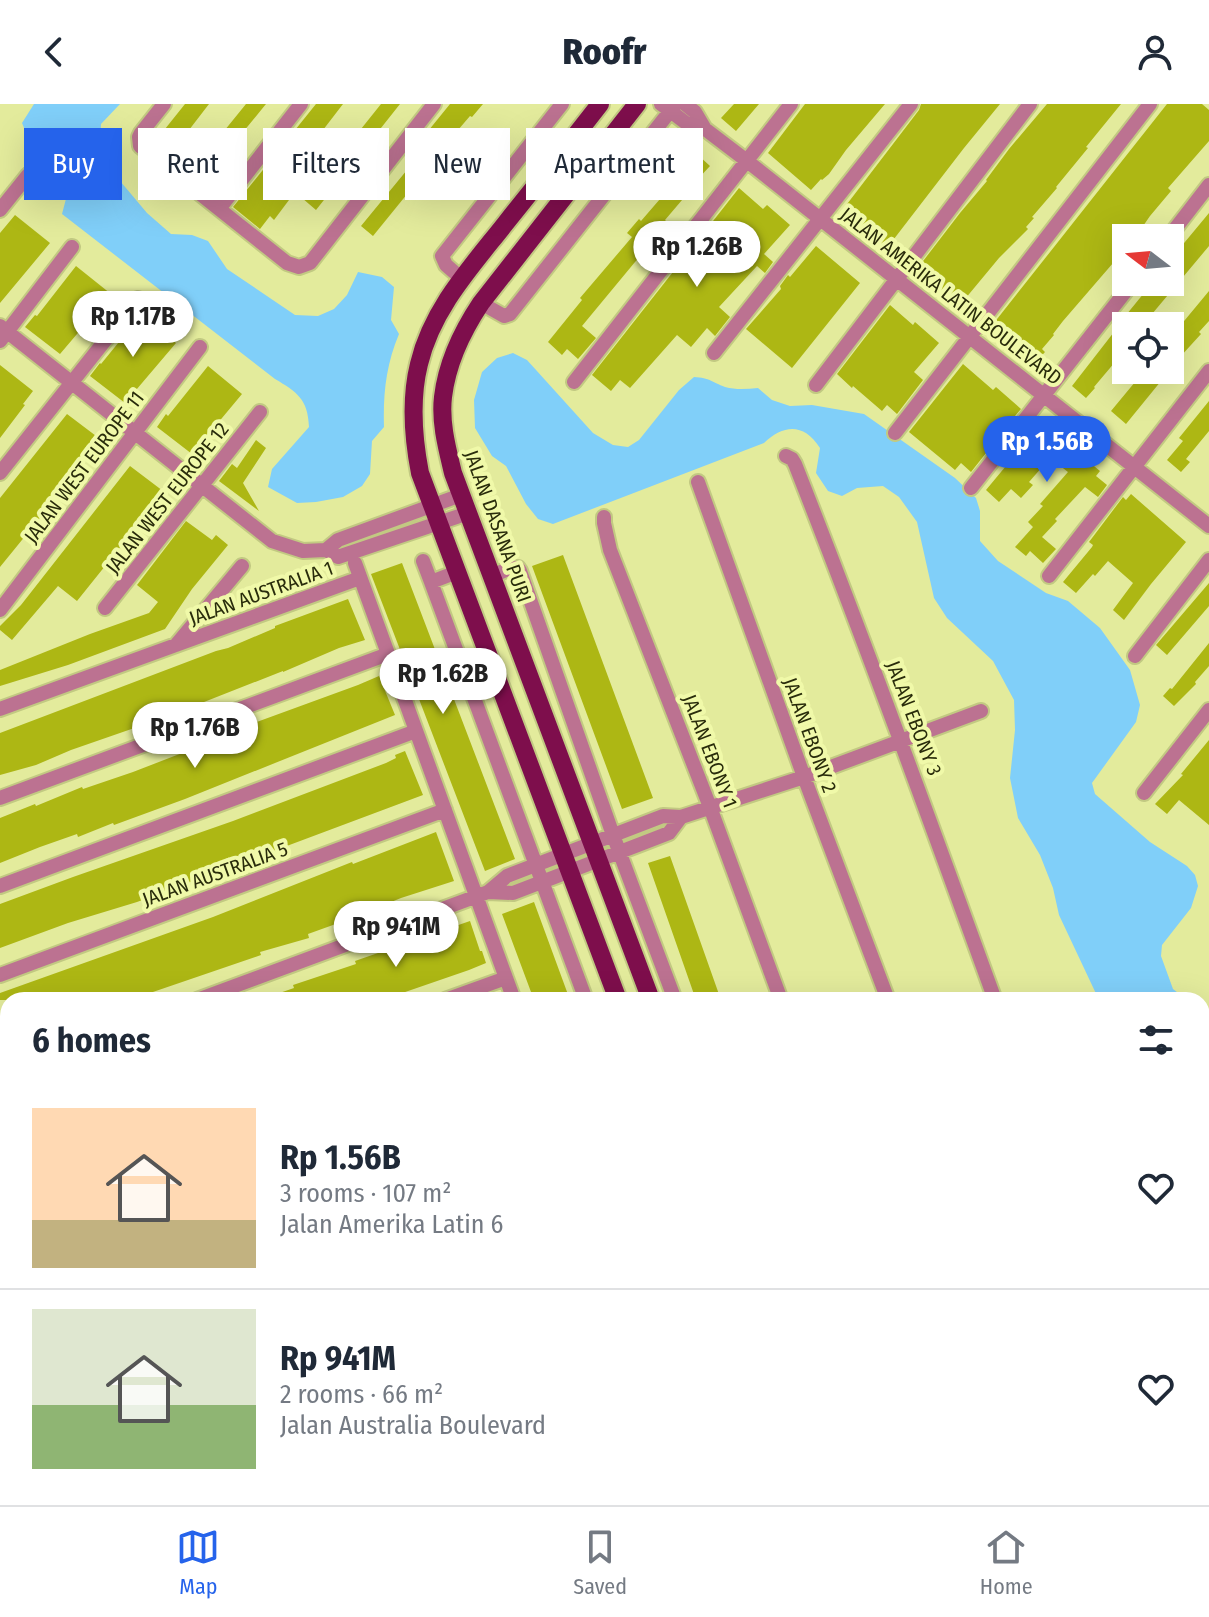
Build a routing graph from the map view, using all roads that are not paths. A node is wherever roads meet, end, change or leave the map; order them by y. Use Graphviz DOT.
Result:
graph roads {
  1 [pos="164,104"];
  2 [pos="301,104"];
  3 [pos="434,104"];
  4 [pos="562,104"];
  5 [pos="600,104"];
  6 [pos="637,104"];
  7 [pos="685,104"];
  8 [pos="791,104"];
  9 [pos="911,104"];
  10 [pos="1030,104"];
  11 [pos="1150,104"];
  12 [pos="669,106"];
  13 [pos="705,129"];
  14 [pos="747,161"];
  15 [pos="24,180"];
  16 [pos="1209,185"];
  17 [pos="219,209"];
  18 [pos="0,210"];
  19 [pos="820,218"];
  20 [pos="1179,224"];
  21 [pos="72,247"];
  22 [pos="462,279"];
  23 [pos="897,279"];
  24 [pos="1122,296"];
  25 [pos="138,299"];
  26 [pos="481,303"];
  27 [pos="2,333"];
  28 [pos="970,336"];
  29 [pos="200,347"];
  30 [pos="714,353"];
  31 [pos="1209,371"];
  32 [pos="72,382"];
  33 [pos="574,382"];
  34 [pos="816,385"];
  35 [pos="1045,395"];
  36 [pos="260,412"];
  37 [pos="136,432"];
  38 [pos="895,433"];
  39 [pos="786,456"];
  40 [pos="1135,466"];
  41 [pos="0,473"];
  42 [pos="698,482"];
  43 [pos="203,485"];
  44 [pos="971,488"];
  45 [pos="461,495"];
  46 [pos="432,505"];
  47 [pos="468,513"];
  48 [pos="604,517"];
  49 [pos="439,523"];
  50 [pos="1209,526"];
  51 [pos="326,550"];
  52 [pos="1209,560"];
  53 [pos="423,561"];
  54 [pos="355,563"];
  55 [pos="242,566"];
  56 [pos="457,572"];
  57 [pos="492,576"];
  58 [pos="1049,576"];
  59 [pos="360,578"];
  60 [pos="431,582"];
  61 [pos="105,608"];
  62 [pos="0,610"];
  63 [pos="176,645"];
  64 [pos="388,654"];
  65 [pos="1135,656"];
  66 [pos="0,709"];
  67 [pos="1209,710"];
  68 [pos="981,711"];
  69 [pos="416,731"];
  70 [pos="902,742"];
  71 [pos="804,777"];
  72 [pos="1144,793"];
  73 [pos="0,798"];
  74 [pos="710,807"];
  75 [pos="445,810"];
  76 [pos="681,817"];
  77 [pos="613,835"];
  78 [pos="595,852"];
  79 [pos="620,852"];
  80 [pos="567,862"];
  81 [pos="536,864"];
  82 [pos="542,882"];
  83 [pos="0,886"];
  84 [pos="482,894"];
  85 [pos="0,975"];
  86 [pos="506,978"];
  87 [pos="219,992"];
  88 [pos="467,992"];
  89 [pos="511,992"];
  90 [pos="583,992"];
  91 [pos="615,992"];
  92 [pos="648,992"];
  93 [pos="672,992"];
  94 [pos="778,992"];
  95 [pos="885,992"];
  96 [pos="992,992"];
  1 -- 17 [label="street"];
  2 -- 17 [label="street"];
  3 -- 17 [label="street"];
  4 -- 22 [label="street"];
  5 -- 22 [label="main road"];
  6 -- 26 [label="main road, JALAN DASANA PURI"];
  7 -- 13 [label="street"];
  8 -- 14 [label="street"];
  9 -- 19 [label="street"];
  10 -- 23 [label="street"];
  11 -- 28 [label="street"];
  12 -- 13 [label="street"];
  12 -- 26 [label="street"];
  13 -- 14 [label="street, JALAN AMERIKA LATIN BOULEVARD"];
  14 -- 19 [label="street, JALAN AMERIKA LATIN BOULEVARD"];
  14 -- 33 [label="street"];
  15 -- 18 [label="street"];
  16 -- 20 [label="street"];
  19 -- 23 [label="street, JALAN AMERIKA LATIN BOULEVARD"];
  19 -- 30 [label="street"];
  21 -- 27 [label="street"];
  22 -- 46 [label="main road"];
  23 -- 28 [label="street, JALAN AMERIKA LATIN BOULEVARD"];
  23 -- 34 [label="street"];
  24 -- 35 [label="street"];
  25 -- 32 [label="street"];
  26 -- 45 [label="main road, JALAN DASANA PURI"];
  27 -- 32 [label="street"];
  28 -- 35 [label="street, JALAN AMERIKA LATIN BOULEVARD"];
  28 -- 38 [label="street"];
  29 -- 37 [label="street, JALAN WEST EUROPE 11"];
  31 -- 40 [label="street"];
  32 -- 37 [label="street"];
  32 -- 41 [label="street"];
  35 -- 40 [label="street, JALAN AMERIKA LATIN BOULEVARD"];
  35 -- 44 [label="street"];
  36 -- 43 [label="street, JALAN WEST EUROPE 12"];
  37 -- 43 [label="street"];
  37 -- 62 [label="street, JALAN WEST EUROPE 11"];
  39 -- 70 [label="street, JALAN EBONY 3"];
  40 -- 50 [label="street, JALAN AMERIKA LATIN BOULEVARD"];
  40 -- 58 [label="street"];
  42 -- 71 [label="street, JALAN EBONY 2"];
  43 -- 51 [label="street"];
  43 -- 61 [label="street, JALAN WEST EUROPE 12"];
  45 -- 46 [label="street"];
  45 -- 47 [label="main road, JALAN DASANA PURI"];
  46 -- 49 [label="main road"];
  46 -- 51 [label="street"];
  47 -- 49 [label="street"];
  47 -- 57 [label="main road, JALAN DASANA PURI"];
  48 -- 74 [label="street, JALAN EBONY 1"];
  49 -- 51 [label="street"];
  49 -- 56 [label="main road"];
  52 -- 65 [label="street"];
  53 -- 60 [label="street"];
  54 -- 59 [label="street"];
  55 -- 63 [label="street, JALAN AUSTRALIA 1"];
  56 -- 60 [label="street"];
  56 -- 80 [label="main road"];
  57 -- 77 [label="street"];
  57 -- 78 [label="main road, JALAN DASANA PURI"];
  59 -- 63 [label="street, JALAN AUSTRALIA 1"];
  59 -- 64 [label="street"];
  60 -- 81 [label="street"];
  63 -- 66 [label="street, JALAN AUSTRALIA 1"];
  64 -- 69 [label="street"];
  64 -- 73 [label="street"];
  67 -- 72 [label="street"];
  68 -- 70 [label="street"];
  69 -- 75 [label="street"];
  69 -- 83 [label="street"];
  70 -- 71 [label="street"];
  70 -- 96 [label="street, JALAN EBONY 3"];
  71 -- 74 [label="street"];
  71 -- 95 [label="street, JALAN EBONY 2"];
  74 -- 76 [label="street"];
  74 -- 94 [label="street, JALAN EBONY 1"];
  75 -- 84 [label="street"];
  75 -- 85 [label="street, JALAN AUSTRALIA 5"];
  76 -- 77 [label="street"];
  76 -- 79 [label="street"];
  77 -- 78 [label="street"];
  77 -- 79 [label="street"];
  78 -- 79 [label="street"];
  78 -- 80 [label="street"];
  78 -- 92 [label="main road, JALAN DASANA PURI"];
  79 -- 93 [label="street"];
  80 -- 81 [label="street"];
  80 -- 82 [label="street"];
  80 -- 91 [label="main road"];
  81 -- 82 [label="street"];
  81 -- 84 [label="street"];
  82 -- 84 [label="street"];
  82 -- 90 [label="street"];
  84 -- 86 [label="street"];
  84 -- 87 [label="street"];
  86 -- 88 [label="street"];
  86 -- 89 [label="street"];
}
